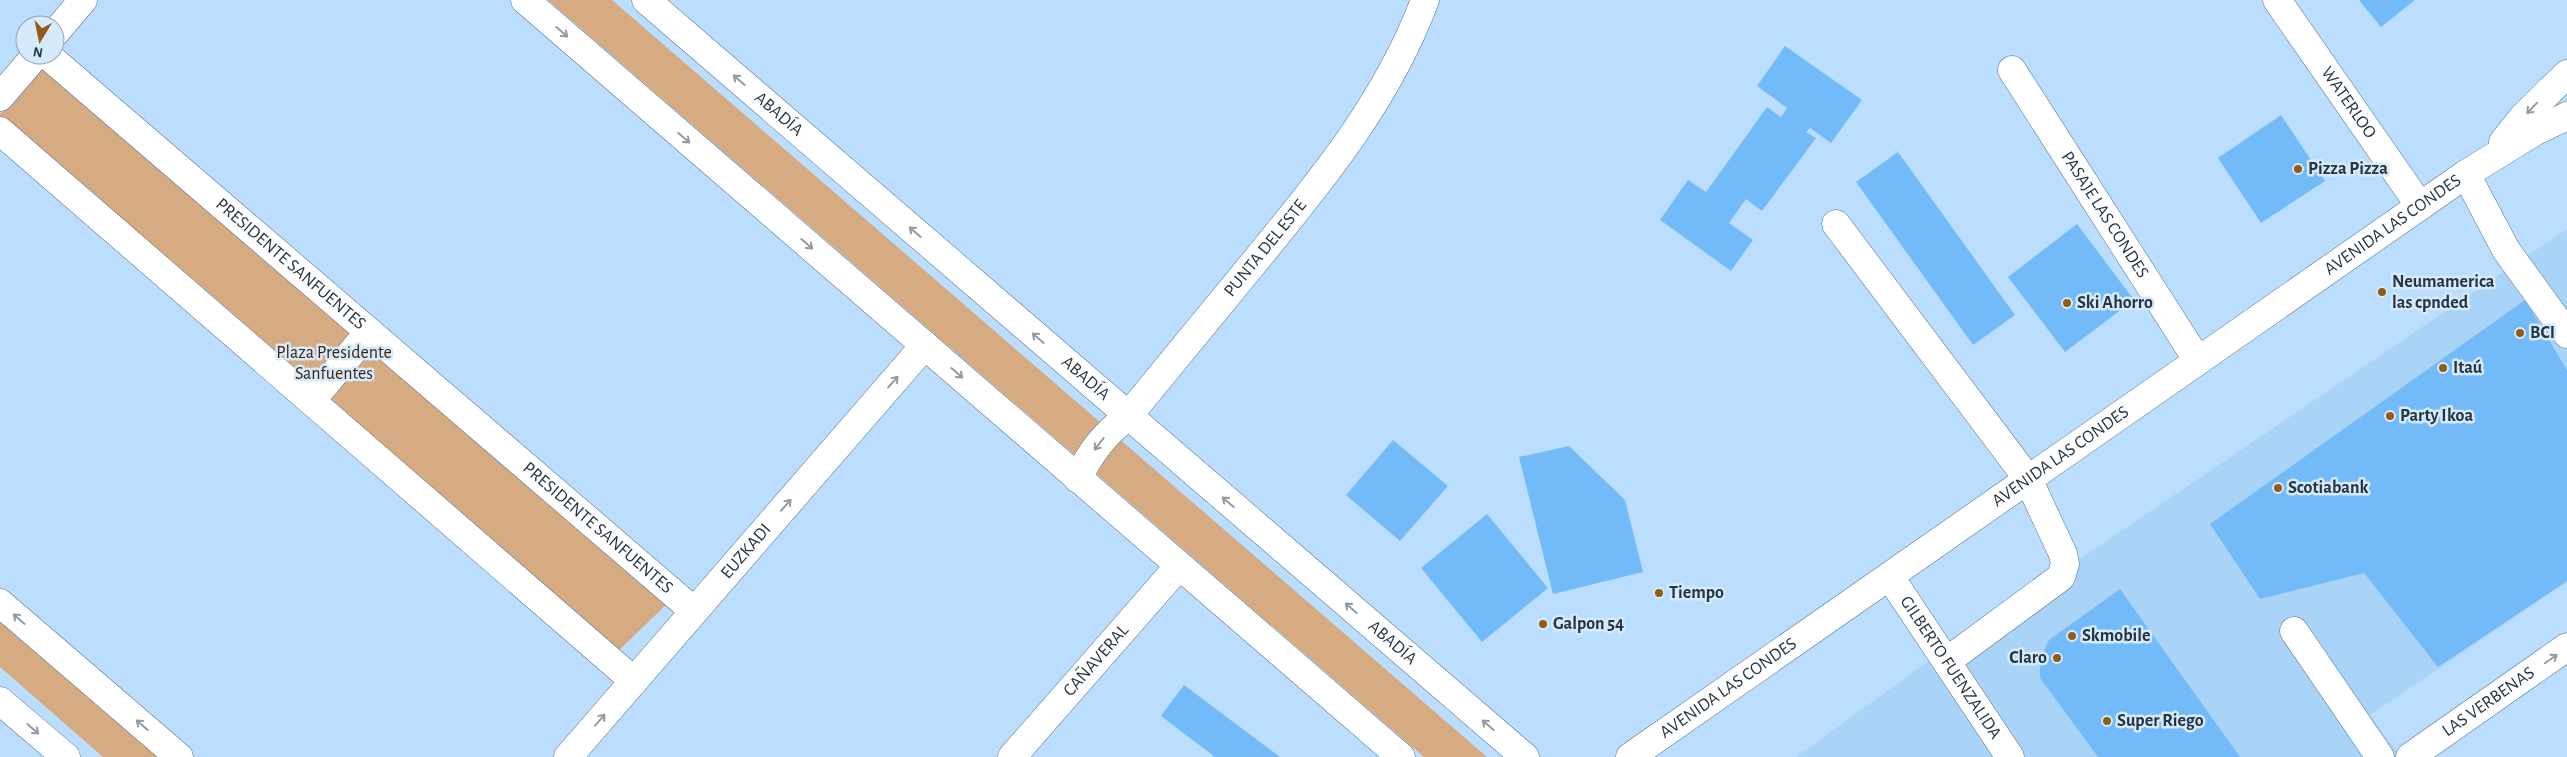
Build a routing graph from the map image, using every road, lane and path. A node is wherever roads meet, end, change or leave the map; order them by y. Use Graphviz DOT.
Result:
graph roads {
  1 [pos="83,0"];
  2 [pos="525,0"];
  3 [pos="646,0"];
  4 [pos="1425,0"];
  5 [pos="2277,0"];
  6 [pos="65,21"];
  7 [pos="27,65"];
  8 [pos="59,65"];
  9 [pos="2012,70"];
  10 [pos="2567,74"];
  11 [pos="0,97"];
  12 [pos="2567,116"];
  13 [pos="0,132"];
  14 [pos="2491,157"];
  15 [pos="2466,174"];
  16 [pos="2420,206"];
  17 [pos="1836,224"];
  18 [pos="369,332"];
  19 [pos="2567,334"];
  20 [pos="924,346"];
  21 [pos="2198,361"];
  22 [pos="311,401"];
  23 [pos="1128,416"];
  24 [pos="1078,479"];
  25 [pos="2028,479"];
  26 [pos="1179,566"];
  27 [pos="1890,577"];
  28 [pos="0,603"];
  29 [pos="694,611"];
  30 [pos="2294,630"];
  31 [pos="2567,647"];
  32 [pos="1947,660"];
  33 [pos="634,680"];
  34 [pos="0,701"];
  35 [pos="66,757"];
  36 [pos="179,757"];
  37 [pos="568,757"];
  38 [pos="1012,757"];
  39 [pos="1401,757"];
  40 [pos="1525,757"];
  41 [pos="1630,757"];
  42 [pos="2010,757"];
  43 [pos="2380,757"];
  44 [pos="2410,757"];
  1 -- 6 [label="street"];
  2 -- 20 [label="street, one-way"];
  23 -- 3 [label="street, ABADÍA, one-way"];
  4 -- 23 [label="street, PUNTA DEL ESTE"];
  5 -- 16 [label="street, WATERLOO"];
  7 -- 11 [label="street"];
  8 -- 18 [label="street, PRESIDENTE SANFUENTES"];
  9 -- 21 [label="street, PASAJE LAS CONDES"];
  10 -- 14 [label="street, AVENIDA LAS CONDES, one-way"];
  12 -- 14 [label="street, AVENIDA LAS CONDES"];
  13 -- 22 [label="street"];
  14 -- 15 [label="street, AVENIDA LAS CONDES"];
  15 -- 16 [label="street, AVENIDA LAS CONDES"];
  15 -- 19 [label="street"];
  16 -- 21 [label="street, AVENIDA LAS CONDES"];
  17 -- 25 [label="street"];
  18 -- 22 [label="street"];
  18 -- 29 [label="street, PRESIDENTE SANFUENTES"];
  20 -- 24 [label="street, one-way"];
  29 -- 20 [label="street, EUZKADI, one-way"];
  21 -- 25 [label="street, AVENIDA LAS CONDES"];
  22 -- 33 [label="street"];
  23 -- 24 [label="street, PUNTA DEL ESTE, one-way"];
  40 -- 23 [label="street, ABADÍA, one-way"];
  24 -- 26 [label="street"];
  25 -- 27 [label="street, AVENIDA LAS CONDES"];
  25 -- 32 [label="street"];
  26 -- 38 [label="street, CAÑAVERAL"];
  26 -- 39 [label="street"];
  27 -- 32 [label="street, GILBERTO FUENZALIDA"];
  27 -- 41 [label="street, AVENIDA LAS CONDES"];
  36 -- 28 [label="street, one-way"];
  29 -- 33 [label="street, EUZKADI"];
  30 -- 43 [label="street"];
  44 -- 31 [label="street, LAS VERBENAS, one-way"];
  32 -- 42 [label="street, GILBERTO FUENZALIDA"];
  37 -- 33 [label="street, EUZKADI, one-way"];
  34 -- 35 [label="street, one-way"];
}
